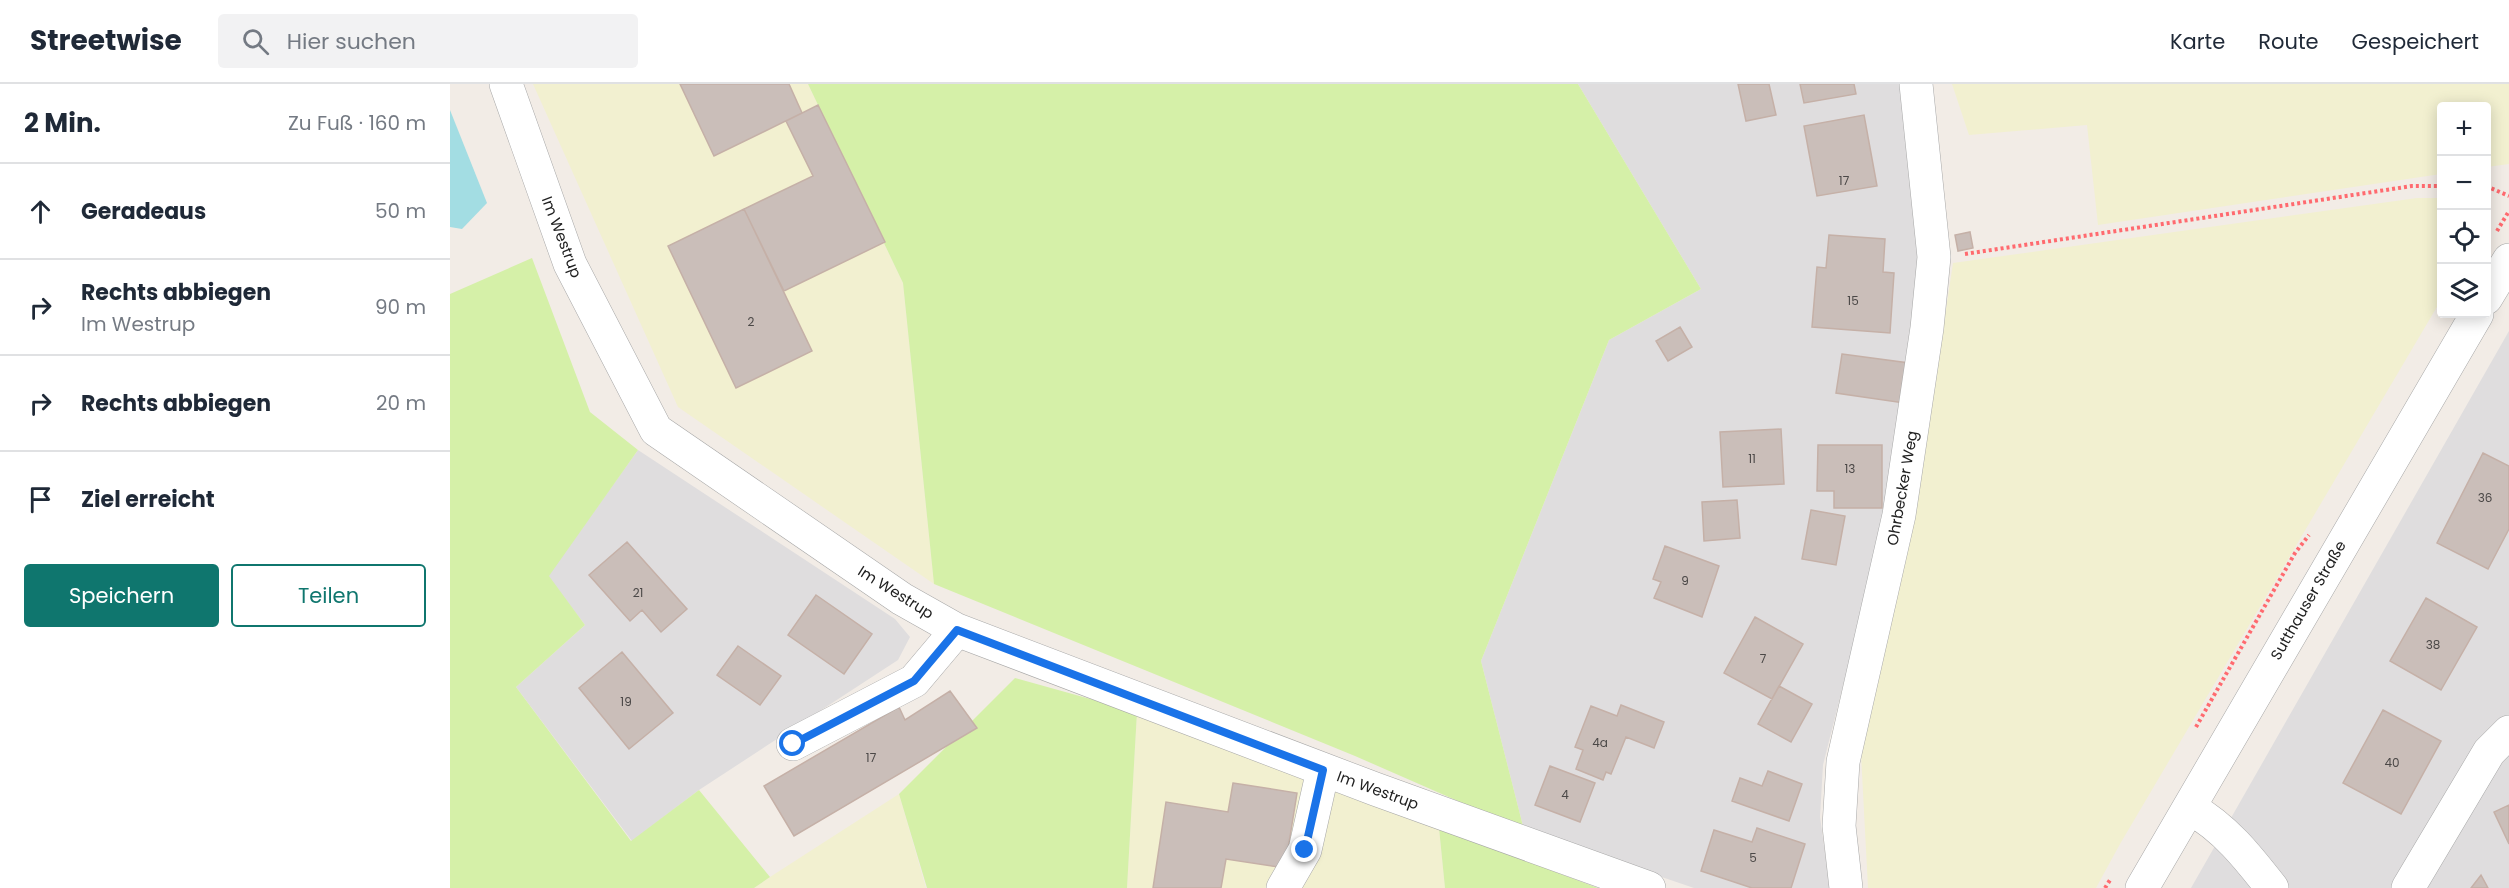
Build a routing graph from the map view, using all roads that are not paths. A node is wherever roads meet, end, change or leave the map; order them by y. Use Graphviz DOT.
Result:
graph roads {
  1 [pos="506,84"];
  2 [pos="1916,84"];
  3 [pos="2509,260"];
  4 [pos="2491,291"];
  5 [pos="2475,318"];
  6 [pos="957,630"];
  7 [pos="2509,732"];
  8 [pos="793,744"];
  9 [pos="1323,770"];
  10 [pos="2190,808"];
  11 [pos="1283,888"];
  12 [pos="1649,888"];
  13 [pos="1846,888"];
  14 [pos="2142,888"];
  15 [pos="2272,888"];
  16 [pos="2408,888"];
  1 -- 6 [label="street, Im Westrup"];
  2 -- 13 [label="street, Ohrbecker Weg"];
  3 -- 4 [label="street"];
  5 -- 10 [label="street, Sutthauser Straße"];
  6 -- 8 [label="street"];
  6 -- 9 [label="street, Im Westrup"];
  7 -- 16 [label="street"];
  9 -- 11 [label="street"];
  9 -- 12 [label="street, Im Westrup"];
  10 -- 14 [label="street, Sutthauser Straße"];
  10 -- 15 [label="street"];
}
